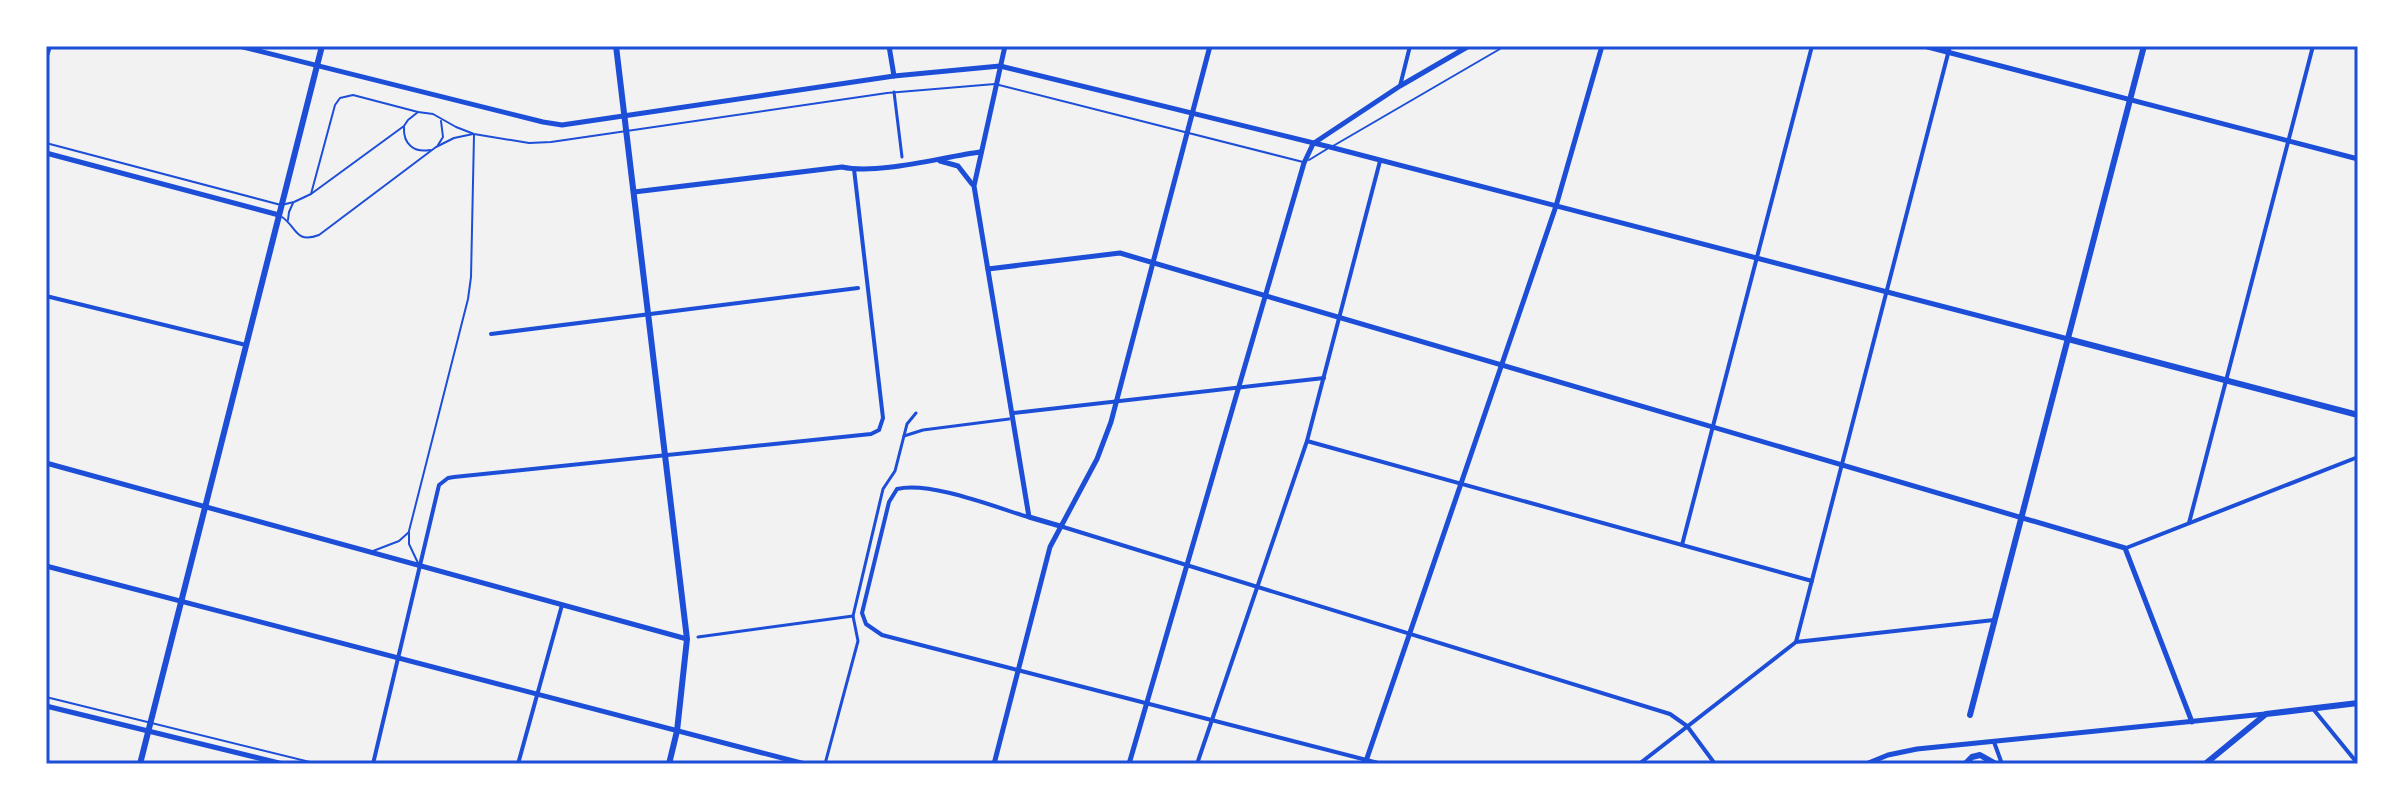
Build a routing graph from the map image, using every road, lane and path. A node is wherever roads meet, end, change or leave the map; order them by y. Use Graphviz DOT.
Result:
graph roads {
  1 [pos="49,46"];
  2 [pos="239,46"];
  3 [pos="322,46"];
  4 [pos="616,46"];
  5 [pos="889,46"];
  6 [pos="1005,46"];
  7 [pos="1210,46"];
  8 [pos="1410,46"];
  9 [pos="1469,46"];
  10 [pos="1505,46"];
  11 [pos="1602,46"];
  12 [pos="1812,46"];
  13 [pos="1924,46"];
  14 [pos="2144,46"];
  15 [pos="2313,46"];
  16 [pos="1949,49"];
  17 [pos="46,56"];
  18 [pos="317,65"];
  19 [pos="1000,66"];
  20 [pos="894,76"];
  21 [pos="995,84"];
  22 [pos="1400,86"];
  23 [pos="894,92"];
  24 [pos="2130,100"];
  25 [pos="418,112"];
  26 [pos="624,114"];
  27 [pos="1192,114"];
  28 [pos="439,118"];
  29 [pos="404,126"];
  30 [pos="626,130"];
  31 [pos="1187,133"];
  32 [pos="474,134"];
  33 [pos="2289,141"];
  34 [pos="46,143"];
  35 [pos="1313,144"];
  36 [pos="436,147"];
  37 [pos="1330,147"];
  38 [pos="980,152"];
  39 [pos="46,153"];
  40 [pos="902,157"];
  41 [pos="2358,159"];
  42 [pos="936,160"];
  43 [pos="1380,161"];
  44 [pos="1304,163"];
  45 [pos="854,169"];
  46 [pos="974,186"];
  47 [pos="634,192"];
  48 [pos="311,194"];
  49 [pos="294,202"];
  50 [pos="281,205"];
  51 [pos="1556,206"];
  52 [pos="279,215"];
  53 [pos="288,221"];
  54 [pos="1757,258"];
  55 [pos="1153,262"];
  56 [pos="988,269"];
  57 [pos="858,288"];
  58 [pos="1887,292"];
  59 [pos="46,296"];
  60 [pos="1266,296"];
  61 [pos="648,315"];
  62 [pos="1340,317"];
  63 [pos="491,334"];
  64 [pos="2068,339"];
  65 [pos="246,345"];
  66 [pos="1502,365"];
  67 [pos="1324,378"];
  68 [pos="2226,381"];
  69 [pos="1239,387"];
  70 [pos="1117,401"];
  71 [pos="916,413"];
  72 [pos="2358,415"];
  73 [pos="1011,416"];
  74 [pos="1713,427"];
  75 [pos="904,436"];
  76 [pos="1307,441"];
  77 [pos="665,454"];
  78 [pos="2358,457"];
  79 [pos="46,463"];
  80 [pos="1842,465"];
  81 [pos="1461,484"];
  82 [pos="205,507"];
  83 [pos="1029,517"];
  84 [pos="2022,518"];
  85 [pos="2189,523"];
  86 [pos="1060,526"];
  87 [pos="409,531"];
  88 [pos="1682,545"];
  89 [pos="2125,548"];
  90 [pos="369,552"];
  91 [pos="46,566"];
  92 [pos="419,566"];
  93 [pos="1187,566"];
  94 [pos="1812,581"];
  95 [pos="1258,587"];
  96 [pos="181,601"];
  97 [pos="562,605"];
  98 [pos="853,616"];
  99 [pos="1996,620"];
  100 [pos="1409,634"];
  101 [pos="698,637"];
  102 [pos="687,639"];
  103 [pos="1796,642"];
  104 [pos="398,658"];
  105 [pos="1018,670"];
  106 [pos="537,695"];
  107 [pos="46,697"];
  108 [pos="1147,703"];
  109 [pos="2358,703"];
  110 [pos="46,706"];
  111 [pos="2313,709"];
  112 [pos="2266,714"];
  113 [pos="1970,715"];
  114 [pos="1212,720"];
  115 [pos="2192,722"];
  116 [pos="150,723"];
  117 [pos="1687,726"];
  118 [pos="148,731"];
  119 [pos="677,731"];
  120 [pos="1994,742"];
  121 [pos="1364,763"];
  122 [pos="140,764"];
  123 [pos="283,764"];
  124 [pos="318,764"];
  125 [pos="373,764"];
  126 [pos="518,764"];
  127 [pos="669,764"];
  128 [pos="805,764"];
  129 [pos="825,764"];
  130 [pos="994,764"];
  131 [pos="1129,764"];
  132 [pos="1197,764"];
  133 [pos="1382,764"];
  134 [pos="1639,764"];
  135 [pos="1715,764"];
  136 [pos="1866,764"];
  137 [pos="1965,764"];
  138 [pos="1999,764"];
  139 [pos="2205,764"];
  140 [pos="2358,764"];
  1 -- 17 [label="main road"];
  2 -- 18 [label="street"];
  3 -- 18 [label="main road"];
  4 -- 26 [label="main road"];
  5 -- 20 [label="street"];
  6 -- 19 [label="street"];
  7 -- 27 [label="street"];
  8 -- 22 [label="street"];
  9 -- 22 [label="street"];
  10 -- 37 [label="lane"];
  11 -- 51 [label="street"];
  12 -- 54 [label="street"];
  13 -- 16 [label="street"];
  14 -- 24 [label="main road"];
  15 -- 33 [label="street"];
  16 -- 24 [label="street"];
  16 -- 58 [label="street"];
  18 -- 26 [label="street"];
  18 -- 50 [label="main road"];
  19 -- 20 [label="street"];
  19 -- 21 [label="street"];
  19 -- 27 [label="street"];
  20 -- 26 [label="street"];
  21 -- 23 [label="lane"];
  21 -- 31 [label="lane"];
  21 -- 38 [label="street"];
  22 -- 35 [label="street"];
  23 -- 30 [label="lane"];
  23 -- 40 [label="street"];
  24 -- 33 [label="street"];
  24 -- 64 [label="main road"];
  25 -- 28 [label="lane"];
  25 -- 29 [label="lane"];
  25 -- 48 [label="lane"];
  26 -- 30 [label="main road"];
  27 -- 31 [label="street"];
  27 -- 35 [label="street"];
  28 -- 32 [label="lane"];
  28 -- 36 [label="lane"];
  29 -- 36 [label="lane"];
  29 -- 48 [label="lane"];
  30 -- 32 [label="lane"];
  30 -- 47 [label="main road"];
  31 -- 44 [label="lane"];
  31 -- 55 [label="street"];
  32 -- 36 [label="lane"];
  32 -- 87 [label="lane"];
  33 -- 41 [label="street"];
  33 -- 68 [label="street"];
  34 -- 50 [label="lane"];
  35 -- 37 [label="street"];
  35 -- 44 [label="street"];
  36 -- 53 [label="lane"];
  37 -- 43 [label="street"];
  37 -- 44 [label="lane"];
  38 -- 42 [label="street"];
  38 -- 46 [label="street"];
  39 -- 52 [label="street"];
  42 -- 45 [label="street"];
  42 -- 46 [label="street"];
  43 -- 51 [label="street"];
  43 -- 62 [label="street"];
  44 -- 60 [label="street"];
  45 -- 47 [label="street"];
  45 -- 77 [label="street"];
  46 -- 56 [label="street"];
  47 -- 61 [label="main road"];
  48 -- 49 [label="lane"];
  49 -- 50 [label="lane"];
  49 -- 53 [label="lane"];
  50 -- 52 [label="main road"];
  51 -- 54 [label="street"];
  51 -- 66 [label="street"];
  52 -- 53 [label="lane"];
  52 -- 65 [label="main road"];
  54 -- 58 [label="street"];
  54 -- 74 [label="street"];
  55 -- 56 [label="street"];
  55 -- 60 [label="street"];
  55 -- 70 [label="street"];
  56 -- 73 [label="street"];
  57 -- 61 [label="street"];
  58 -- 64 [label="street"];
  58 -- 80 [label="street"];
  59 -- 65 [label="street"];
  60 -- 62 [label="street"];
  60 -- 69 [label="street"];
  61 -- 63 [label="street"];
  61 -- 77 [label="main road"];
  62 -- 66 [label="street"];
  62 -- 67 [label="street"];
  64 -- 68 [label="main road"];
  64 -- 84 [label="main road"];
  65 -- 82 [label="main road"];
  66 -- 74 [label="street"];
  66 -- 81 [label="street"];
  67 -- 69 [label="street"];
  67 -- 76 [label="street"];
  68 -- 72 [label="main road"];
  68 -- 85 [label="street"];
  69 -- 70 [label="street"];
  69 -- 93 [label="street"];
  70 -- 73 [label="street"];
  70 -- 86 [label="street"];
  71 -- 75 [label="street"];
  73 -- 75 [label="street"];
  73 -- 83 [label="street"];
  74 -- 80 [label="street"];
  74 -- 88 [label="street"];
  75 -- 98 [label="street"];
  76 -- 81 [label="street"];
  76 -- 95 [label="street"];
  77 -- 92 [label="street"];
  77 -- 102 [label="main road"];
  78 -- 85 [label="street"];
  79 -- 82 [label="street"];
  80 -- 84 [label="street"];
  80 -- 94 [label="street"];
  81 -- 88 [label="street"];
  81 -- 100 [label="street"];
  82 -- 90 [label="street"];
  82 -- 96 [label="main road"];
  83 -- 86 [label="street"];
  83 -- 105 [label="street"];
  84 -- 89 [label="street"];
  84 -- 99 [label="main road"];
  85 -- 89 [label="street"];
  86 -- 93 [label="street"];
  86 -- 105 [label="street"];
  87 -- 90 [label="lane"];
  87 -- 92 [label="lane"];
  88 -- 94 [label="street"];
  89 -- 115 [label="street"];
  90 -- 92 [label="street"];
  91 -- 96 [label="street"];
  92 -- 97 [label="street"];
  92 -- 104 [label="street"];
  93 -- 95 [label="street"];
  93 -- 108 [label="street"];
  94 -- 103 [label="street"];
  95 -- 100 [label="street"];
  95 -- 114 [label="street"];
  96 -- 104 [label="street"];
  96 -- 116 [label="main road"];
  97 -- 102 [label="street"];
  97 -- 106 [label="street"];
  98 -- 101 [label="street"];
  98 -- 129 [label="street"];
  99 -- 103 [label="street"];
  99 -- 113 [label="main road"];
  100 -- 117 [label="street"];
  100 -- 121 [label="street"];
  102 -- 119 [label="main road"];
  103 -- 117 [label="street"];
  104 -- 106 [label="street"];
  104 -- 125 [label="street"];
  105 -- 108 [label="street"];
  105 -- 130 [label="street"];
  106 -- 119 [label="street"];
  106 -- 126 [label="street"];
  107 -- 116 [label="lane"];
  108 -- 114 [label="street"];
  108 -- 131 [label="street"];
  109 -- 111 [label="main road"];
  110 -- 118 [label="street"];
  111 -- 112 [label="main road"];
  111 -- 140 [label="street"];
  112 -- 115 [label="street"];
  112 -- 139 [label="main road"];
  114 -- 121 [label="street"];
  114 -- 132 [label="street"];
  115 -- 120 [label="street"];
  116 -- 118 [label="main road"];
  116 -- 124 [label="lane"];
  117 -- 134 [label="street"];
  117 -- 135 [label="street"];
  118 -- 122 [label="main road"];
  118 -- 123 [label="street"];
  119 -- 127 [label="main road"];
  119 -- 128 [label="street"];
  120 -- 136 [label="street"];
  120 -- 138 [label="street"];
  121 -- 133 [label="street"];
  137 -- 138 [label="main road"];
}
